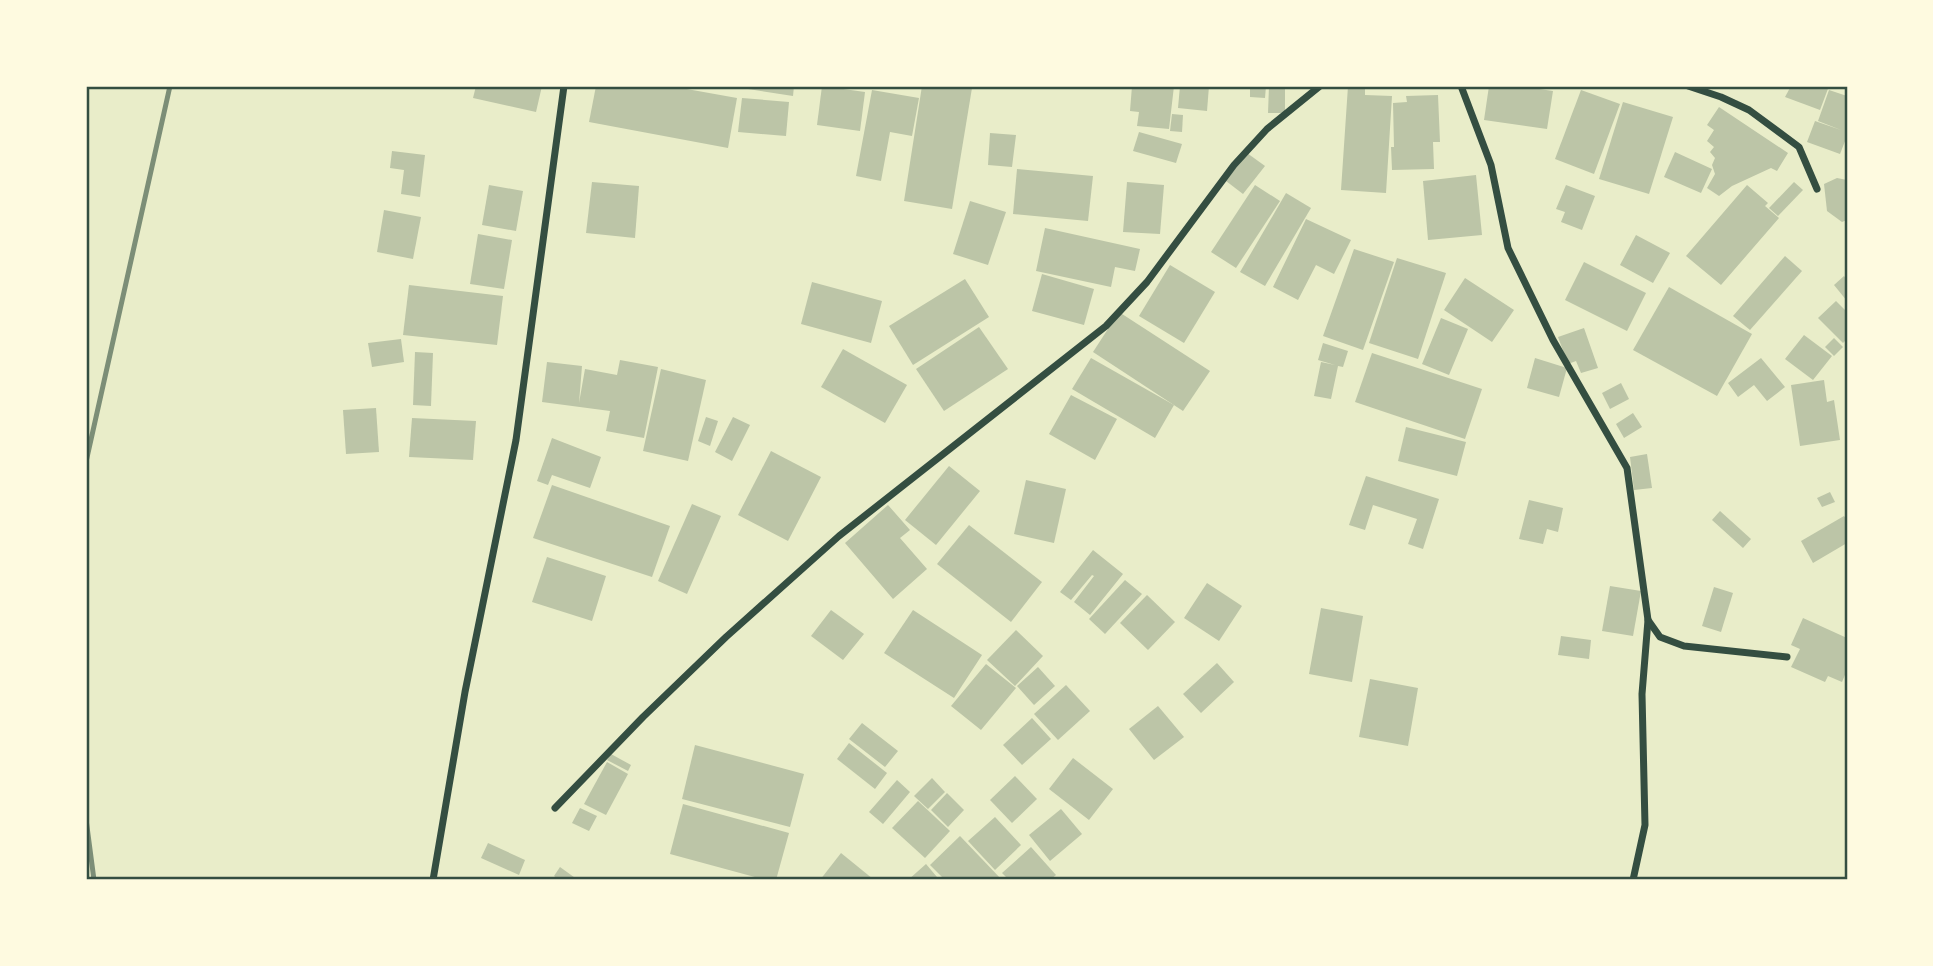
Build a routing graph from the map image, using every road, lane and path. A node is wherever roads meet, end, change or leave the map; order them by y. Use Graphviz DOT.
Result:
graph roads {
  1 [pos="564,86"];
  2 [pos="1320,86"];
  3 [pos="1461,86"];
  4 [pos="1688,86"];
  5 [pos="1816,189"];
  6 [pos="1648,620"];
  7 [pos="1787,657"];
  8 [pos="555,808"];
  9 [pos="433,880"];
  10 [pos="1633,880"];
  1 -- 9 [label="street"];
  2 -- 8 [label="street"];
  3 -- 6 [label="street"];
  4 -- 5 [label="street"];
  6 -- 7 [label="street"];
  6 -- 10 [label="street"];
}
